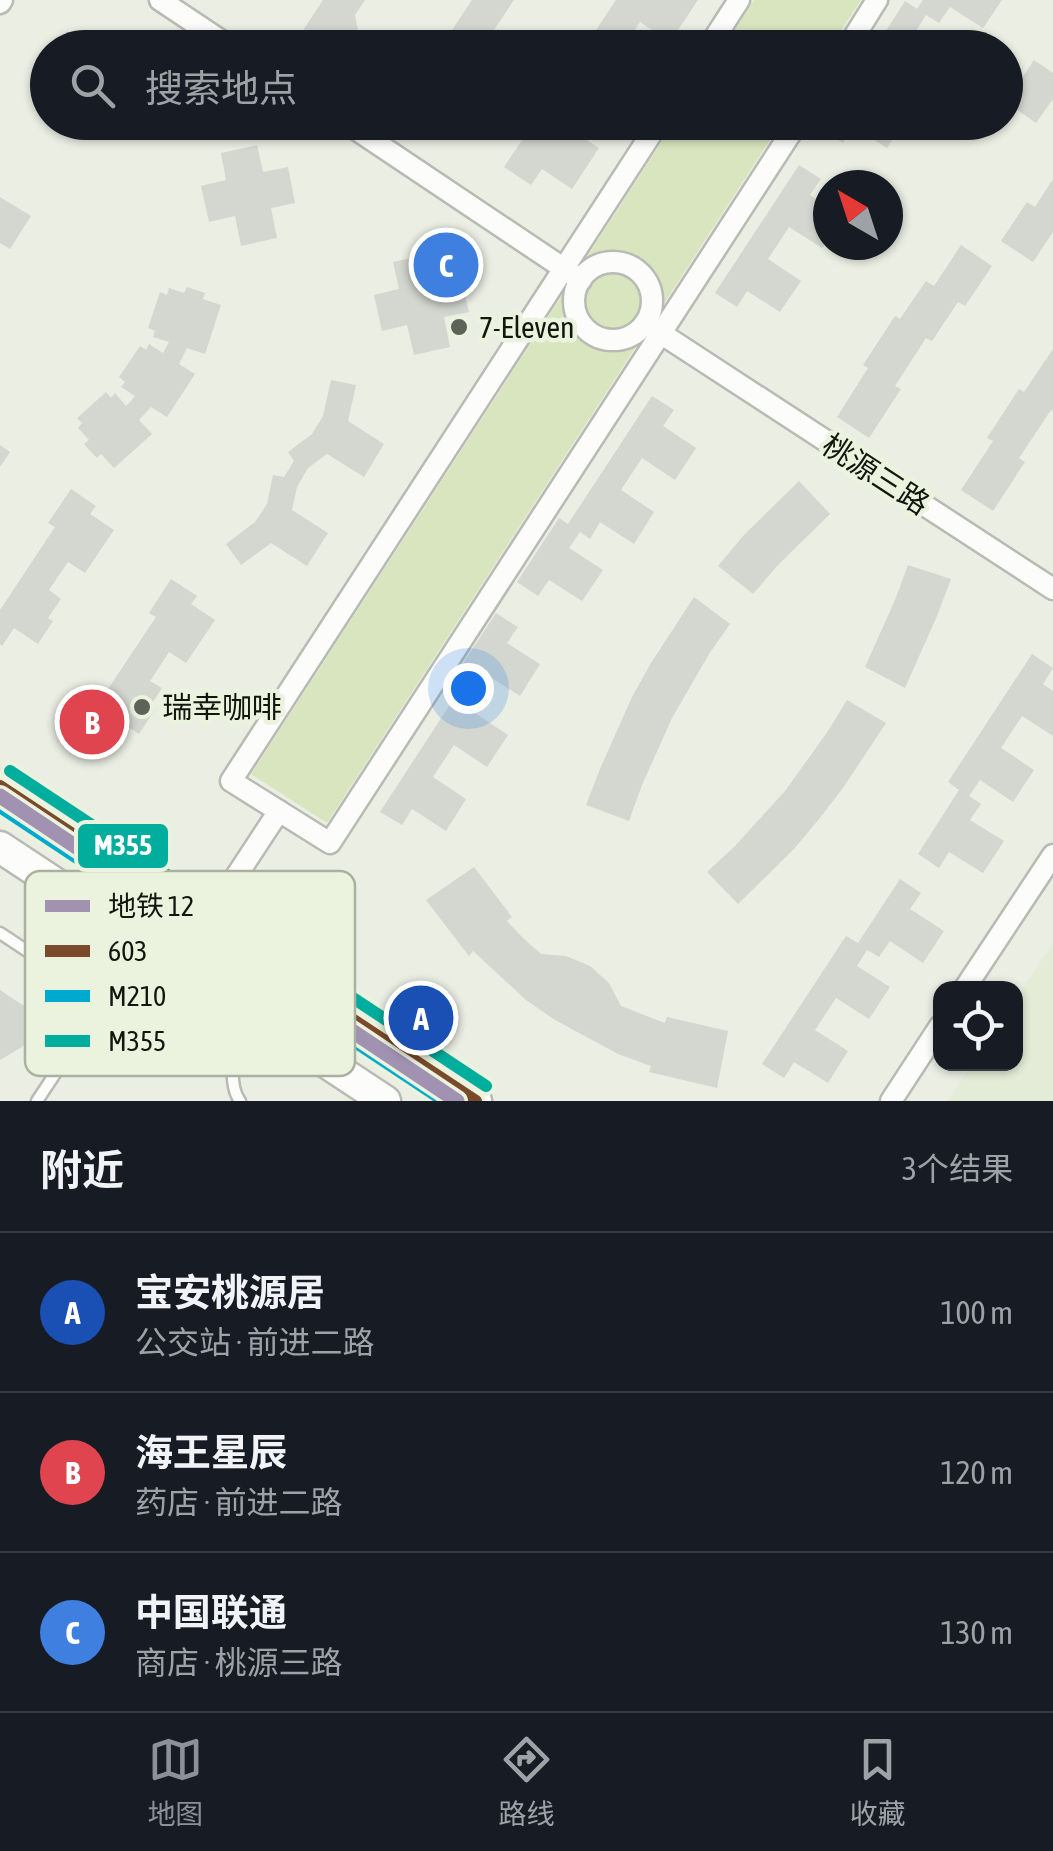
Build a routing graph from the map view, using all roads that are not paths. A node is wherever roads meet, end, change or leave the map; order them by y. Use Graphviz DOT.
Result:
graph roads {
  1 [pos="160,0"];
  2 [pos="739,0"];
  3 [pos="878,0"];
  4 [pos="205,30"];
  5 [pos="720,30"];
  6 [pos="858,30"];
  7 [pos="372,140"];
  8 [pos="649,140"];
  9 [pos="785,140"];
  10 [pos="572,274"];
  11 [pos="653,329"];
  12 [pos="1053,588"];
  13 [pos="0,786"];
  14 [pos="279,811"];
  15 [pos="0,847"];
  16 [pos="1053,855"];
  17 [pos="36,871"];
  18 [pos="129,871"];
  19 [pos="240,871"];
  20 [pos="0,933"];
  21 [pos="25,950"];
  22 [pos="970,981"];
  23 [pos="355,1021"];
  24 [pos="933,1037"];
  25 [pos="53,1076"];
  26 [pos="232,1076"];
  27 [pos="347,1076"];
  28 [pos="37,1101"];
  29 [pos="240,1101"];
  30 [pos="385,1101"];
  31 [pos="476,1101"];
  32 [pos="891,1101"];
  1 -- 4 [label="street"];
  2 -- 5 [label="street"];
  3 -- 6 [label="street"];
  7 -- 10 [label="street"];
  8 -- 10 [label="street"];
  9 -- 11 [label="street"];
  10 -- 11 [label="street"];
  10 -- 11 [label="street"];
  10 -- 14 [label="street"];
  11 -- 12 [label="street, 桃源三路"];
  11 -- 14 [label="street"];
  13 -- 18 [label="main road"];
  14 -- 19 [label="street"];
  15 -- 17 [label="main road"];
  16 -- 22 [label="street"];
  20 -- 21 [label="lane"];
  23 -- 31 [label="main road"];
  24 -- 32 [label="street"];
  25 -- 28 [label="lane"];
  26 -- 29 [label="lane"];
  27 -- 30 [label="main road"];
}
